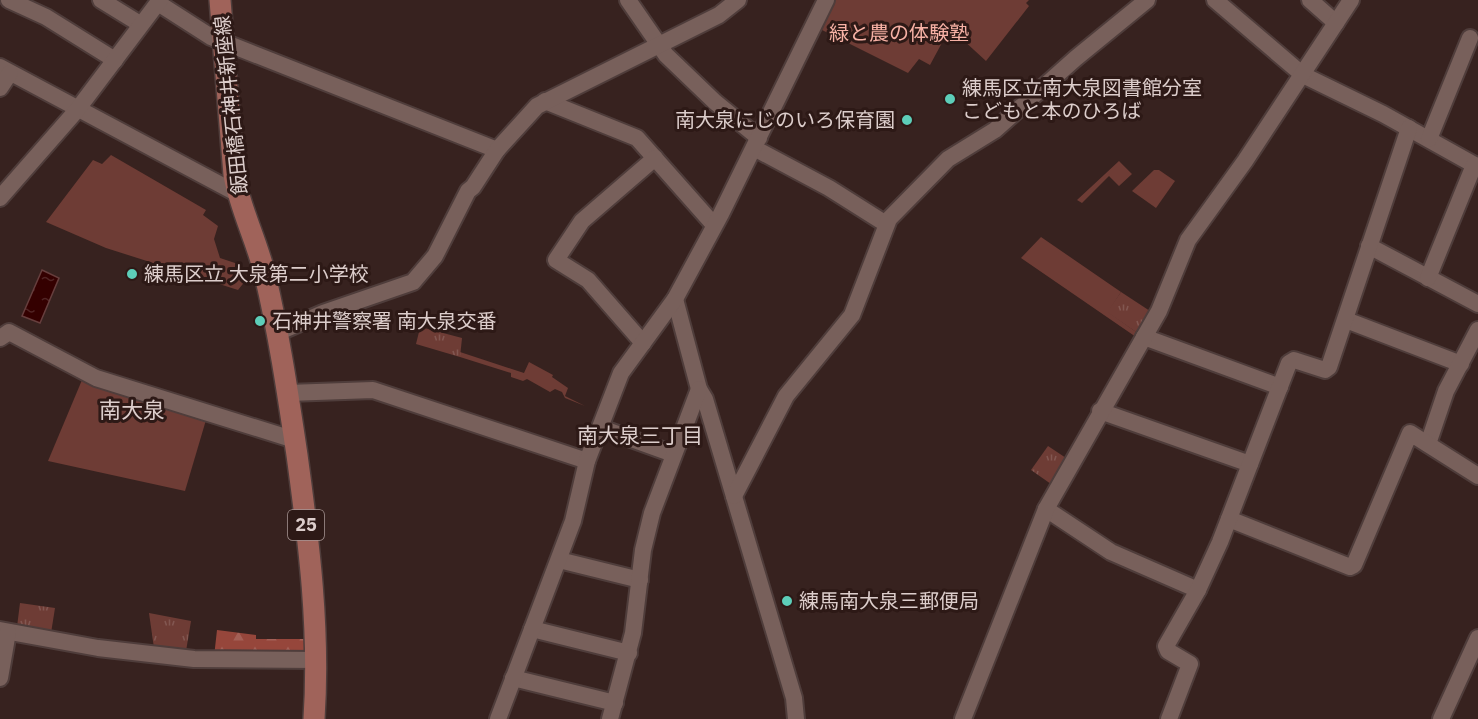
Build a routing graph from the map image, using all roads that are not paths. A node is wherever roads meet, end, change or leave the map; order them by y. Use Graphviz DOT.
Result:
graph roads {
  1 [pos="9,0"];
  2 [pos="14,0"];
  3 [pos="101,0"];
  4 [pos="220,0"];
  5 [pos="628,0"];
  6 [pos="738,0"];
  7 [pos="826,0"];
  8 [pos="1147,0"];
  9 [pos="1215,0"];
  10 [pos="1310,0"];
  11 [pos="1351,0"];
  12 [pos="159,1"];
  13 [pos="1336,23"];
  14 [pos="140,24"];
  15 [pos="222,42"];
  16 [pos="660,45"];
  17 [pos="1471,47"];
  18 [pos="115,60"];
  19 [pos="5,70"];
  20 [pos="1303,75"];
  21 [pos="0,88"];
  22 [pos="545,101"];
  23 [pos="77,110"];
  24 [pos="1408,128"];
  25 [pos="1429,139"];
  26 [pos="757,143"];
  27 [pos="497,150"];
  28 [pos="655,158"];
  29 [pos="1476,166"];
  30 [pos="238,194"];
  31 [pos="0,198"];
  32 [pos="886,224"];
  33 [pos="714,225"];
  34 [pos="1369,246"];
  35 [pos="1428,279"];
  36 [pos="675,299"];
  37 [pos="1478,304"];
  38 [pos="1346,320"];
  39 [pos="275,324"];
  40 [pos="1478,330"];
  41 [pos="1144,337"];
  42 [pos="0,338"];
  43 [pos="643,343"];
  44 [pos="1461,364"];
  45 [pos="1280,387"];
  46 [pos="699,389"];
  47 [pos="288,393"];
  48 [pos="1100,411"];
  49 [pos="601,428"];
  50 [pos="295,440"];
  51 [pos="1428,444"];
  52 [pos="673,454"];
  53 [pos="587,461"];
  54 [pos="1250,464"];
  55 [pos="1478,477"];
  56 [pos="734,496"];
  57 [pos="1046,509"];
  58 [pos="1228,519"];
  59 [pos="559,560"];
  60 [pos="640,580"];
  61 [pos="1198,590"];
  62 [pos="532,629"];
  63 [pos="4,631"];
  64 [pos="1478,638"];
  65 [pos="629,653"];
  66 [pos="317,660"];
  67 [pos="0,678"];
  68 [pos="513,678"];
  69 [pos="613,711"];
  70 [pos="314,719"];
  71 [pos="498,719"];
  72 [pos="796,719"];
  73 [pos="963,719"];
  74 [pos="1169,719"];
  75 [pos="1441,719"];
  1 -- 2 [label="street"];
  2 -- 18 [label="street"];
  3 -- 14 [label="street"];
  4 -- 15 [label="main road, 飯田橋石神井新座線 / 25"];
  5 -- 16 [label="street"];
  6 -- 16 [label="street"];
  7 -- 26 [label="street"];
  8 -- 32 [label="street"];
  9 -- 20 [label="street"];
  10 -- 13 [label="street"];
  11 -- 13 [label="street"];
  12 -- 14 [label="street"];
  12 -- 15 [label="street"];
  13 -- 20 [label="street"];
  14 -- 18 [label="street"];
  15 -- 27 [label="street"];
  15 -- 30 [label="main road, 飯田橋石神井新座線 / 25"];
  16 -- 22 [label="street"];
  16 -- 26 [label="street"];
  17 -- 25 [label="street"];
  18 -- 23 [label="street"];
  19 -- 21 [label="street"];
  19 -- 23 [label="street"];
  20 -- 24 [label="street"];
  20 -- 41 [label="street"];
  22 -- 27 [label="street"];
  22 -- 28 [label="street"];
  23 -- 30 [label="street"];
  23 -- 31 [label="street"];
  24 -- 25 [label="street"];
  24 -- 34 [label="street"];
  25 -- 29 [label="street"];
  26 -- 32 [label="street"];
  26 -- 33 [label="street"];
  27 -- 39 [label="street"];
  28 -- 33 [label="street"];
  28 -- 43 [label="street"];
  29 -- 35 [label="street"];
  30 -- 39 [label="main road, 飯田橋石神井新座線 / 25"];
  32 -- 56 [label="street"];
  33 -- 36 [label="street"];
  34 -- 35 [label="street"];
  34 -- 38 [label="street"];
  35 -- 37 [label="street"];
  36 -- 43 [label="street"];
  36 -- 46 [label="street"];
  38 -- 44 [label="street"];
  38 -- 45 [label="street"];
  39 -- 47 [label="main road, 飯田橋石神井新座線 / 25"];
  40 -- 44 [label="street"];
  41 -- 45 [label="street"];
  41 -- 48 [label="street"];
  42 -- 50 [label="street"];
  43 -- 49 [label="street"];
  44 -- 51 [label="street"];
  45 -- 54 [label="street"];
  46 -- 52 [label="street"];
  46 -- 56 [label="street"];
  47 -- 50 [label="main road, 飯田橋石神井新座線 / 25"];
  47 -- 53 [label="street"];
  48 -- 54 [label="street"];
  48 -- 57 [label="street"];
  49 -- 52 [label="street"];
  49 -- 53 [label="street"];
  50 -- 66 [label="main road, 飯田橋石神井新座線 / 25"];
  51 -- 55 [label="street"];
  51 -- 58 [label="street"];
  52 -- 60 [label="street"];
  53 -- 59 [label="street"];
  54 -- 58 [label="street"];
  56 -- 72 [label="street"];
  57 -- 61 [label="street"];
  57 -- 73 [label="street"];
  58 -- 61 [label="street"];
  59 -- 60 [label="street"];
  59 -- 62 [label="street"];
  60 -- 65 [label="street"];
  61 -- 74 [label="street"];
  62 -- 65 [label="street"];
  62 -- 68 [label="street"];
  63 -- 66 [label="street"];
  63 -- 67 [label="street"];
  64 -- 75 [label="street"];
  65 -- 69 [label="street"];
  66 -- 70 [label="main road, 飯田橋石神井新座線 / 25"];
  68 -- 69 [label="street"];
  68 -- 71 [label="street"];
}
